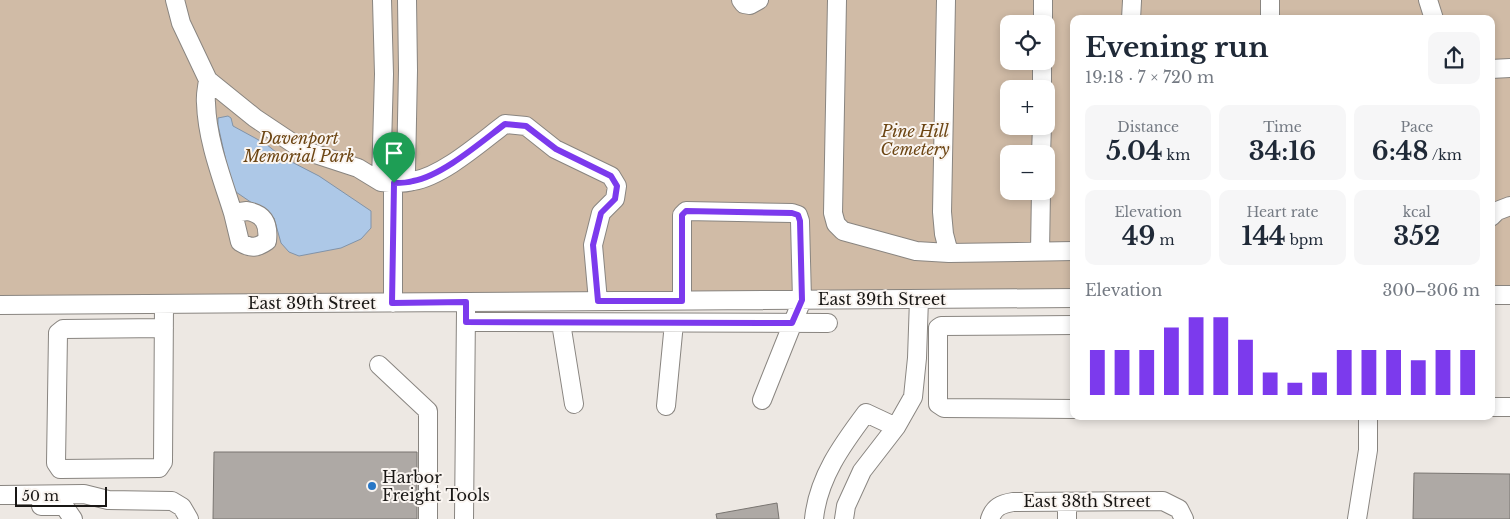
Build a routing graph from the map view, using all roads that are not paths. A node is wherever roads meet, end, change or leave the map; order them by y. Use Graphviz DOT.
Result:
graph roads {
  1 [pos="175,0"];
  2 [pos="382,0"];
  3 [pos="407,0"];
  4 [pos="741,0"];
  5 [pos="759,0"];
  6 [pos="836,0"];
  7 [pos="946,0"];
  8 [pos="1043,0"];
  9 [pos="1131,0"];
  10 [pos="1270,0"];
  11 [pos="1428,0"];
  12 [pos="1043,15"];
  13 [pos="1131,15"];
  14 [pos="1270,15"];
  15 [pos="1433,15"];
  16 [pos="1510,68"];
  17 [pos="1495,69"];
  18 [pos="208,80"];
  19 [pos="388,183"];
  20 [pos="1041,200"];
  21 [pos="1510,206"];
  22 [pos="233,213"];
  23 [pos="1495,213"];
  24 [pos="1070,251"];
  25 [pos="1040,252"];
  26 [pos="949,254"];
  27 [pos="1495,295"];
  28 [pos="1510,295"];
  29 [pos="1070,298"];
  30 [pos="919,299"];
  31 [pos="802,300"];
  32 [pos="598,301"];
  33 [pos="682,301"];
  34 [pos="466,302"];
  35 [pos="392,303"];
  36 [pos="164,304"];
  37 [pos="0,305"];
  38 [pos="466,322"];
  39 [pos="561,323"];
  40 [pos="674,323"];
  41 [pos="792,323"];
  42 [pos="828,323"];
  43 [pos="1070,325"];
  44 [pos="164,328"];
  45 [pos="379,365"];
  46 [pos="916,366"];
  47 [pos="937,367"];
  48 [pos="762,400"];
  49 [pos="574,404"];
  50 [pos="666,406"];
  51 [pos="1495,407"];
  52 [pos="1510,407"];
  53 [pos="1070,409"];
  54 [pos="1368,420"];
  55 [pos="896,427"];
  56 [pos="0,495"];
  57 [pos="0,506"];
  58 [pos="1067,510"];
  59 [pos="992,514"];
  60 [pos="1182,514"];
  61 [pos="73,519"];
  62 [pos="189,519"];
  63 [pos="428,519"];
  64 [pos="464,519"];
  65 [pos="814,519"];
  66 [pos="844,519"];
  67 [pos="1357,519"];
  1 -- 18 [label="street"];
  2 -- 19 [label="street"];
  3 -- 19 [label="street"];
  4 -- 5 [label="street"];
  6 -- 26 [label="street"];
  7 -- 26 [label="street"];
  8 -- 12 [label="street"];
  9 -- 13 [label="street"];
  10 -- 14 [label="street"];
  11 -- 15 [label="street"];
  16 -- 17 [label="street"];
  18 -- 19 [label="street"];
  18 -- 22 [label="street"];
  19 -- 32 [label="street"];
  19 -- 35 [label="street"];
  20 -- 25 [label="street"];
  21 -- 23 [label="street"];
  24 -- 25 [label="street"];
  25 -- 26 [label="street"];
  27 -- 28 [label="street"];
  29 -- 30 [label="street, East 39th Street"];
  30 -- 31 [label="street, East 39th Street"];
  30 -- 46 [label="street"];
  31 -- 33 [label="street, East 39th Street"];
  31 -- 33 [label="street"];
  31 -- 41 [label="street"];
  32 -- 33 [label="street, East 39th Street"];
  32 -- 34 [label="street, East 39th Street"];
  34 -- 35 [label="street, East 39th Street"];
  34 -- 38 [label="street"];
  35 -- 36 [label="street, East 39th Street"];
  36 -- 37 [label="street, East 39th Street"];
  36 -- 44 [label="street"];
  38 -- 39 [label="street"];
  38 -- 64 [label="street"];
  39 -- 40 [label="street"];
  39 -- 49 [label="street"];
  40 -- 41 [label="street"];
  40 -- 50 [label="street"];
  41 -- 42 [label="street"];
  41 -- 48 [label="street"];
  43 -- 47 [label="street"];
  44 -- 44 [label="street"];
  45 -- 63 [label="street"];
  46 -- 47 [label="street"];
  46 -- 55 [label="street"];
  47 -- 53 [label="street"];
  51 -- 52 [label="street"];
  54 -- 67 [label="street"];
  55 -- 65 [label="street"];
  55 -- 66 [label="street"];
  56 -- 62 [label="street"];
  57 -- 61 [label="street"];
  58 -- 59 [label="street, East 38th Street"];
  58 -- 60 [label="street, East 38th Street"];
}
